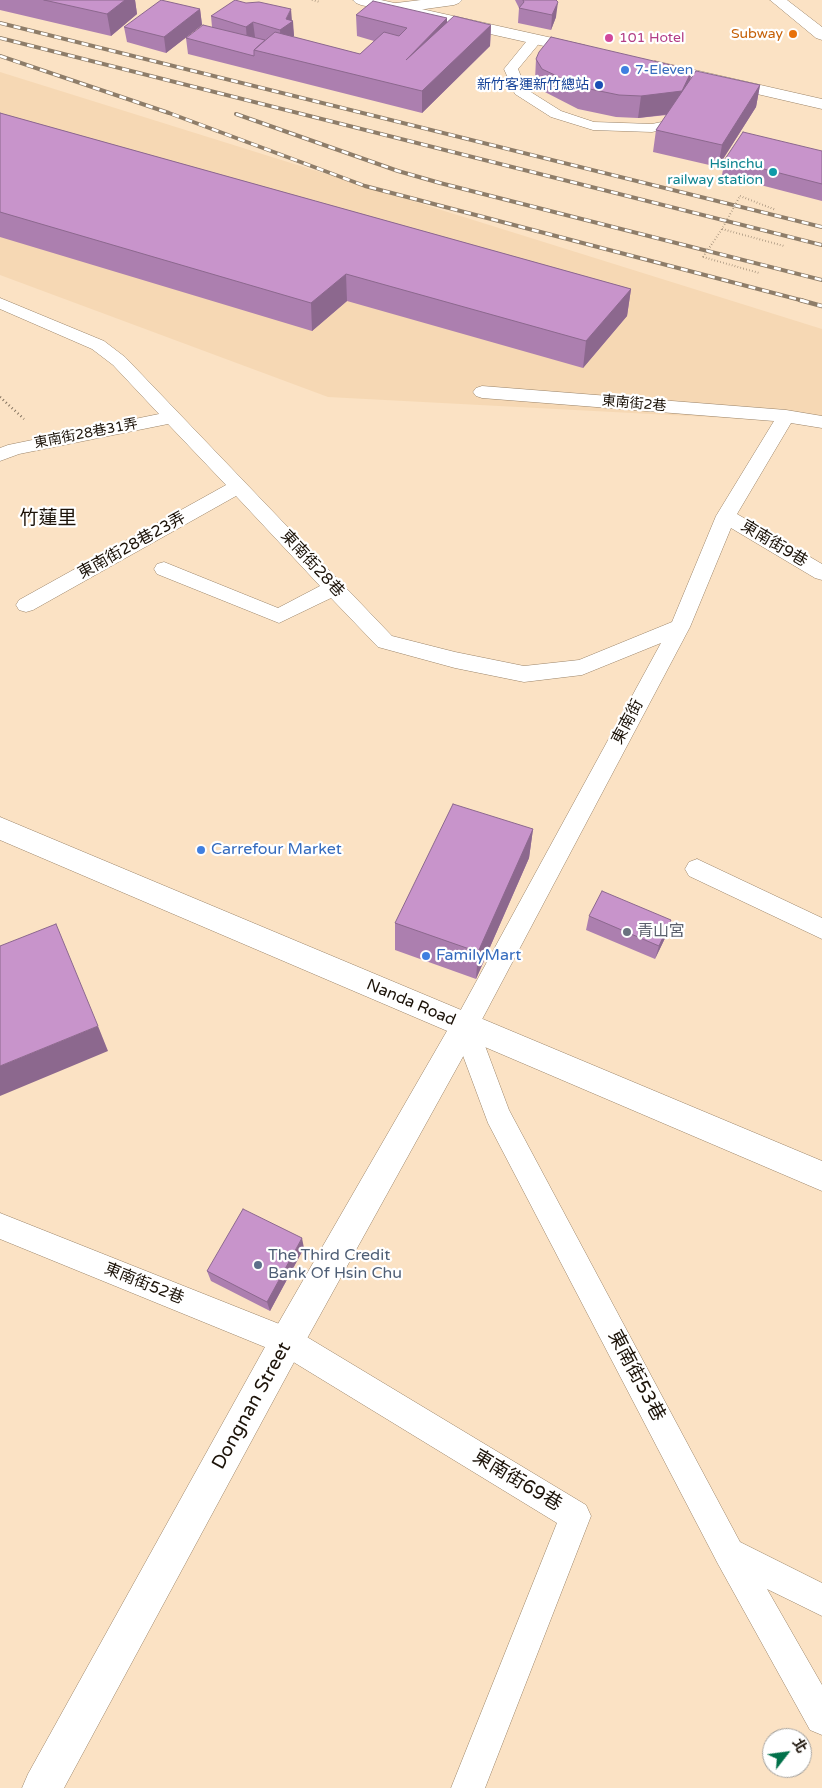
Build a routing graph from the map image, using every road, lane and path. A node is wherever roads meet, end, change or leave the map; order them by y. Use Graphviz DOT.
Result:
graph roads {
  1 [pos="312,0"];
  2 [pos="361,0"];
  3 [pos="454,0"];
  4 [pos="778,0"];
  5 [pos="320,2"];
  6 [pos="396,8"];
  7 [pos="822,35"];
  8 [pos="535,40"];
  9 [pos="602,54"];
  10 [pos="640,63"];
  11 [pos="726,82"];
  12 [pos="715,96"];
  13 [pos="822,104"];
  14 [pos="704,110"];
  15 [pos="776,210"];
  16 [pos="722,230"];
  17 [pos="784,246"];
  18 [pos="759,274"];
  19 [pos="0,303"];
  20 [pos="482,392"];
  21 [pos="786,416"];
  22 [pos="174,417"];
  23 [pos="822,422"];
  24 [pos="0,455"];
  25 [pos="239,486"];
  26 [pos="726,516"];
  27 [pos="164,570"];
  28 [pos="822,573"];
  29 [pos="334,588"];
  30 [pos="26,605"];
  31 [pos="680,627"];
  32 [pos="0,828"];
  33 [pos="697,869"];
  34 [pos="822,929"];
  35 [pos="465,1026"];
  36 [pos="822,1176"];
  37 [pos="0,1226"];
  38 [pos="287,1341"];
  39 [pos="729,1553"];
  40 [pos="822,1600"];
  41 [pos="822,1718"];
  42 [pos="42,1788"];
  43 [pos="468,1788"];
  1 -- 5 [label="path"];
  2 -- 6 [label="street"];
  3 -- 6 [label="street"];
  4 -- 7 [label="street"];
  6 -- 8 [label="street"];
  8 -- 9 [label="street"];
  8 -- 14 [label="lane"];
  10 -- 11 [label="street"];
  11 -- 12 [label="lane"];
  11 -- 13 [label="street"];
  15 -- 16 [label="path, bridge"];
  16 -- 17 [label="path"];
  16 -- 18 [label="path, bridge"];
  19 -- 22 [label="lane, 東南街28巷"];
  20 -- 21 [label="lane, 東南街2巷"];
  21 -- 23 [label="lane, 東南街2巷"];
  21 -- 26 [label="lane, 東南街"];
  22 -- 24 [label="lane, 東南街28巷31弄"];
  22 -- 25 [label="lane, 東南街28巷"];
  25 -- 29 [label="lane, 東南街28巷"];
  25 -- 30 [label="lane, 東南街28巷23弄"];
  26 -- 28 [label="lane, 東南街9巷"];
  26 -- 31 [label="lane, 東南街"];
  27 -- 29 [label="lane"];
  29 -- 31 [label="lane, 東南街28巷"];
  31 -- 35 [label="lane, 東南街"];
  32 -- 35 [label="street, Nanda Road"];
  33 -- 34 [label="lane"];
  35 -- 36 [label="street, Nanda Road"];
  35 -- 38 [label="street, Dongnan Street"];
  35 -- 39 [label="lane, 東南街53巷"];
  37 -- 38 [label="lane, 東南街52巷"];
  38 -- 42 [label="street, Dongnan Street"];
  38 -- 43 [label="lane, 東南街69巷"];
  39 -- 40 [label="lane"];
  39 -- 41 [label="lane, 東南街53巷"];
}
